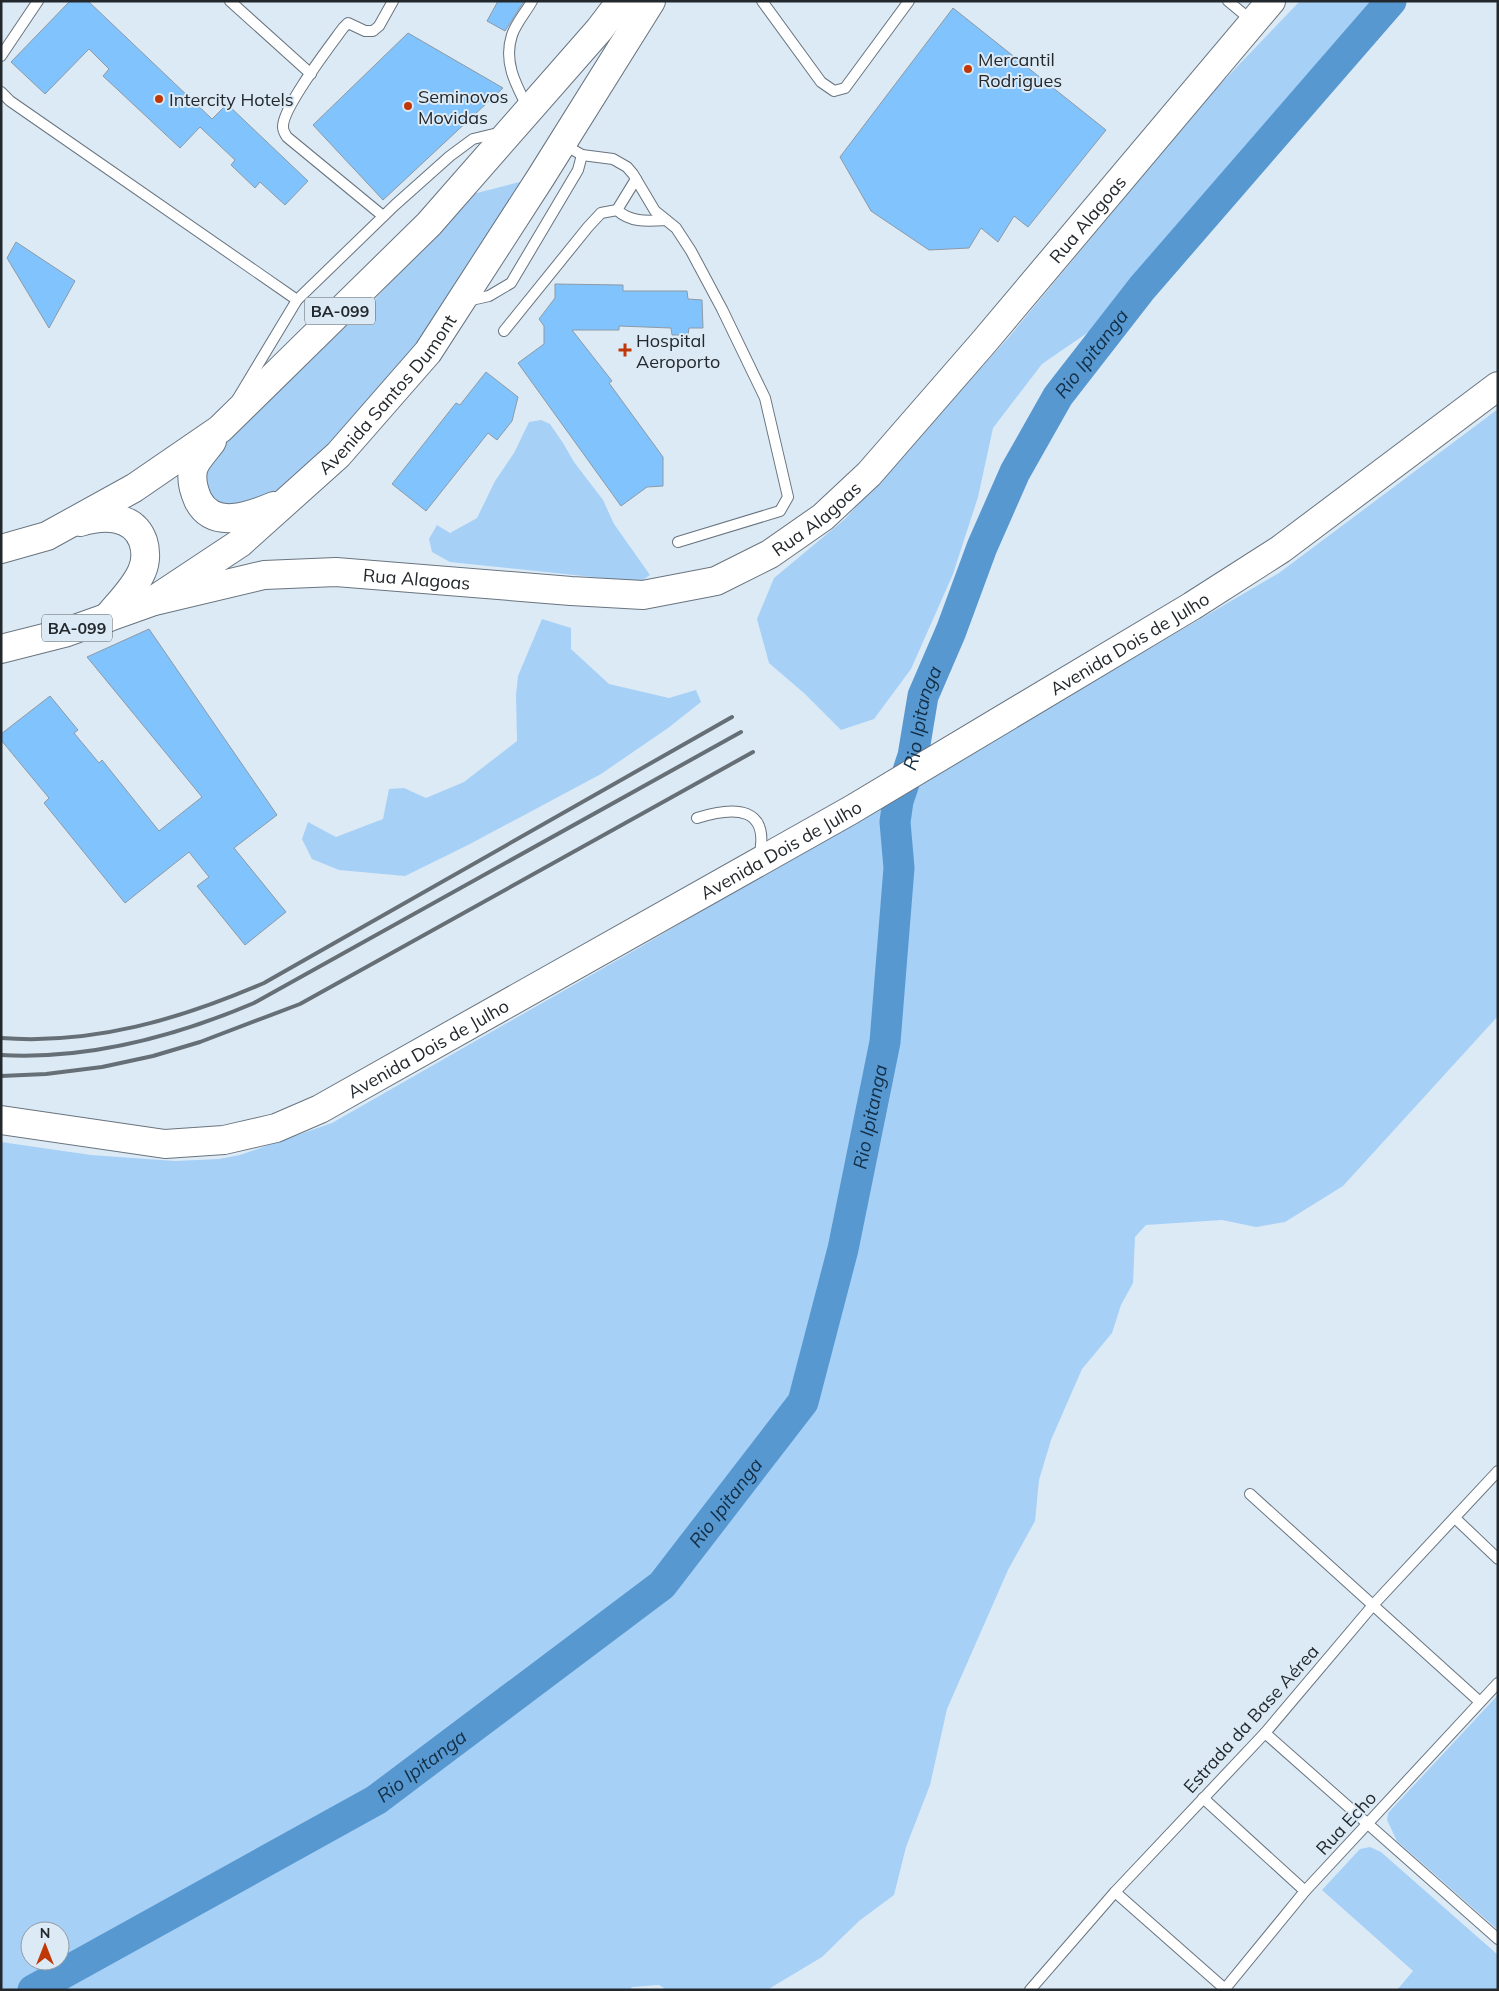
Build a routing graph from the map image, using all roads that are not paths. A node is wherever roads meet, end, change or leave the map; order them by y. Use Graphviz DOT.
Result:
graph roads {
  1 [pos="38,1"];
  2 [pos="230,1"];
  3 [pos="393,1"];
  4 [pos="532,1"];
  5 [pos="621,1"];
  6 [pos="651,1"];
  7 [pos="762,1"];
  8 [pos="909,1"];
  9 [pos="1228,1"];
  10 [pos="1271,1"];
  11 [pos="1253,22"];
  12 [pos="1,56"];
  13 [pos="312,74"];
  14 [pos="1,92"];
  15 [pos="521,120"];
  16 [pos="572,150"];
  17 [pos="636,179"];
  18 [pos="617,210"];
  19 [pos="383,216"];
  20 [pos="666,220"];
  21 [pos="297,300"];
  22 [pos="504,331"];
  23 [pos="1498,386"];
  24 [pos="220,429"];
  25 [pos="290,498"];
  26 [pos="47,536"];
  27 [pos="678,542"];
  28 [pos="1,549"];
  29 [pos="151,602"];
  30 [pos="107,618"];
  31 [pos="1,649"];
  32 [pos="697,818"];
  33 [pos="757,864"];
  34 [pos="1,1120"];
  35 [pos="1498,1471"];
  36 [pos="1250,1494"];
  37 [pos="1455,1518"];
  38 [pos="1498,1558"];
  39 [pos="1374,1604"];
  40 [pos="1498,1683"];
  41 [pos="1480,1702"];
  42 [pos="1265,1733"];
  43 [pos="1203,1798"];
  44 [pos="1369,1823"];
  45 [pos="1305,1891"];
  46 [pos="1115,1892"];
  47 [pos="1498,1939"];
  48 [pos="1224,1989"];
  49 [pos="1030,1990"];
  1 -- 12 [label="lane"];
  2 -- 13 [label="lane"];
  3 -- 13 [label="lane"];
  4 -- 15 [label="lane"];
  5 -- 15 [label="main road, BA-099"];
  6 -- 16 [label="main road, Avenida Santos Dumont / BA-099"];
  7 -- 8 [label="lane"];
  9 -- 11 [label="lane"];
  10 -- 11 [label="main road, Rua Alagoas"];
  11 -- 29 [label="main road, Rua Alagoas"];
  13 -- 19 [label="lane"];
  14 -- 21 [label="lane"];
  15 -- 19 [label="lane"];
  15 -- 24 [label="main road, BA-099"];
  16 -- 17 [label="lane"];
  16 -- 25 [label="main road, Avenida Santos Dumont / BA-099"];
  17 -- 18 [label="lane"];
  17 -- 20 [label="lane"];
  18 -- 20 [label="lane"];
  18 -- 22 [label="lane"];
  19 -- 21 [label="lane"];
  20 -- 27 [label="lane"];
  21 -- 24 [label="lane"];
  23 -- 33 [label="main road, Avenida Dois de Julho"];
  24 -- 25 [label="main road"];
  24 -- 26 [label="main road, BA-099"];
  25 -- 29 [label="main road, Avenida Santos Dumont / BA-099"];
  26 -- 28 [label="main road, BA-099"];
  26 -- 30 [label="main road"];
  29 -- 30 [label="main road, Avenida Santos Dumont / BA-099"];
  30 -- 31 [label="main road, Avenida Santos Dumont / BA-099"];
  32 -- 33 [label="lane"];
  33 -- 34 [label="main road, Avenida Dois de Julho"];
  35 -- 37 [label="lane, Estrada da Base Aérea"];
  36 -- 39 [label="lane"];
  37 -- 38 [label="lane"];
  37 -- 39 [label="lane, Estrada da Base Aérea"];
  39 -- 41 [label="lane"];
  39 -- 42 [label="lane, Estrada da Base Aérea"];
  40 -- 41 [label="lane, Rua Echo"];
  41 -- 44 [label="lane, Rua Echo"];
  42 -- 43 [label="lane, Estrada da Base Aérea"];
  42 -- 44 [label="lane"];
  43 -- 45 [label="lane"];
  43 -- 46 [label="lane, Estrada da Base Aérea"];
  44 -- 45 [label="lane, Rua Echo"];
  44 -- 47 [label="lane"];
  45 -- 48 [label="lane, Rua Echo"];
  46 -- 48 [label="lane"];
  46 -- 49 [label="lane, Estrada da Base Aérea"];
}
